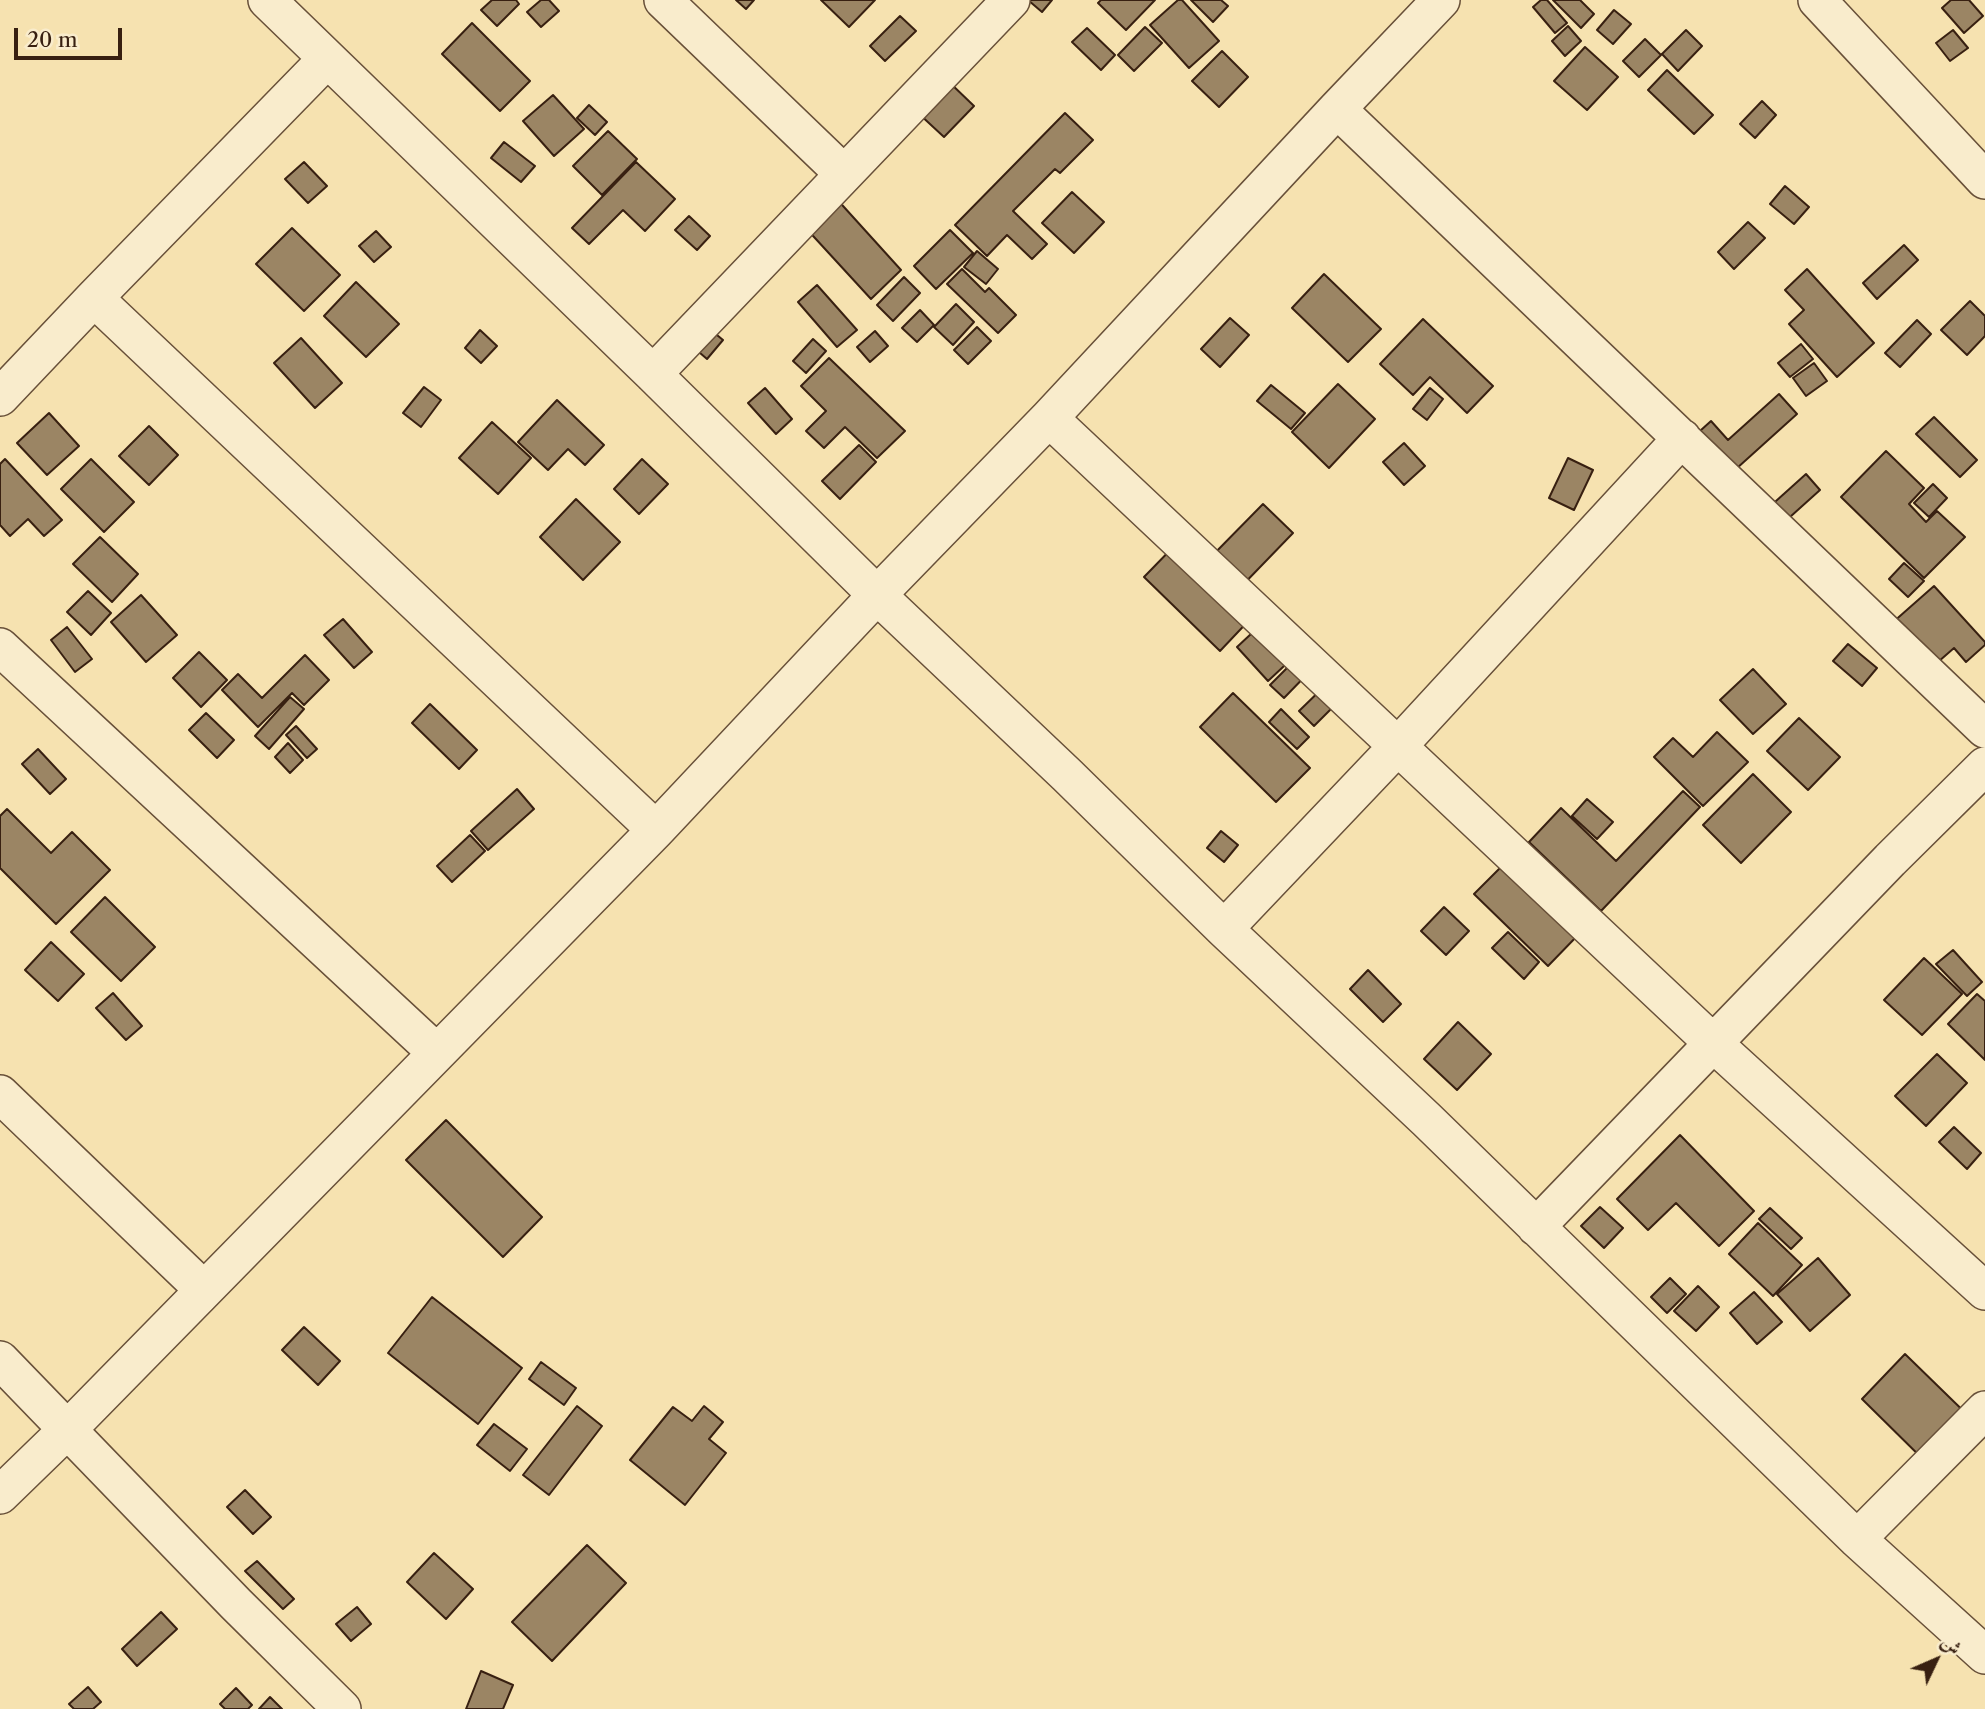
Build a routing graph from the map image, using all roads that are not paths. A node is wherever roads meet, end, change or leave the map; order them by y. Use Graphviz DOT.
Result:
graph roads {
  1 [pos="267,0"];
  2 [pos="663,0"];
  3 [pos="1011,0"];
  4 [pos="1441,0"];
  5 [pos="1817,0"];
  6 [pos="327,59"];
  7 [pos="1337,109"];
  8 [pos="844,174"];
  9 [pos="1985,180"];
  10 [pos="94,298"];
  11 [pos="653,374"];
  12 [pos="0,397"];
  13 [pos="1049,418"];
  14 [pos="1682,438"];
  15 [pos="877,595"];
  16 [pos="0,647"];
  17 [pos="1985,729"];
  18 [pos="1398,746"];
  19 [pos="1985,766"];
  20 [pos="656,831"];
  21 [pos="1224,929"];
  22 [pos="1713,1044"];
  23 [pos="438,1053"];
  24 [pos="0,1094"];
  25 [pos="1536,1227"];
  26 [pos="204,1290"];
  27 [pos="1985,1292"];
  28 [pos="0,1360"];
  29 [pos="1985,1410"];
  30 [pos="67,1430"];
  31 [pos="0,1495"];
  32 [pos="1857,1539"];
  33 [pos="1985,1656"];
  34 [pos="342,1709"];
  1 -- 6 [label="street"];
  2 -- 8 [label="street"];
  3 -- 8 [label="street"];
  4 -- 7 [label="street"];
  5 -- 9 [label="street"];
  6 -- 10 [label="street"];
  6 -- 11 [label="street"];
  7 -- 13 [label="street"];
  7 -- 14 [label="street"];
  8 -- 11 [label="street"];
  10 -- 12 [label="street"];
  10 -- 20 [label="street"];
  11 -- 15 [label="street"];
  13 -- 15 [label="street"];
  13 -- 18 [label="street"];
  14 -- 17 [label="street"];
  14 -- 18 [label="street"];
  15 -- 20 [label="street"];
  15 -- 21 [label="street"];
  16 -- 23 [label="street"];
  18 -- 21 [label="street"];
  18 -- 22 [label="street"];
  19 -- 22 [label="street"];
  20 -- 23 [label="street"];
  21 -- 25 [label="street"];
  22 -- 25 [label="street"];
  22 -- 27 [label="street"];
  23 -- 26 [label="street"];
  24 -- 26 [label="street"];
  25 -- 32 [label="street"];
  26 -- 30 [label="street"];
  28 -- 30 [label="street"];
  29 -- 32 [label="street"];
  30 -- 31 [label="street"];
  30 -- 34 [label="street"];
  32 -- 33 [label="street"];
}
